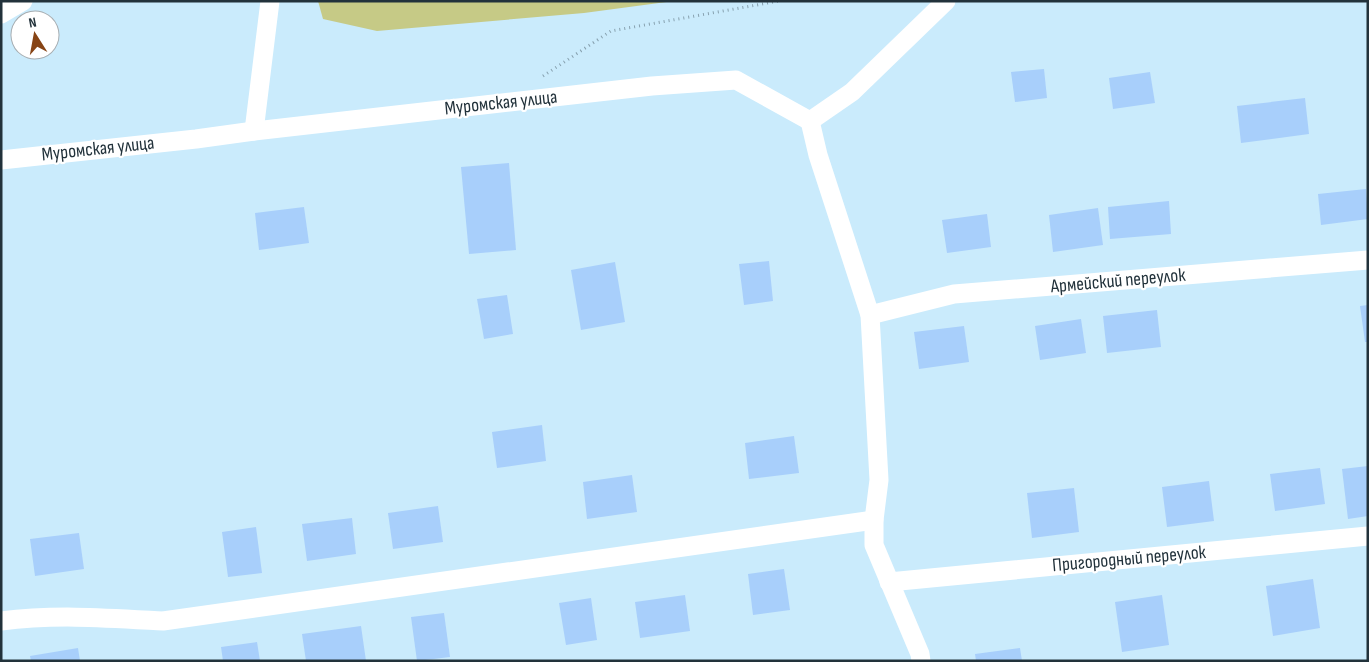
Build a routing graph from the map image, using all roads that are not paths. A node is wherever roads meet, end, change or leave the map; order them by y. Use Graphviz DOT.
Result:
graph roads {
  1 [pos="23,1"];
  2 [pos="270,1"];
  3 [pos="946,1"];
  4 [pos="1,14"];
  5 [pos="810,121"];
  6 [pos="254,131"];
  7 [pos="1,160"];
  8 [pos="1368,260"];
  9 [pos="870,315"];
  10 [pos="874,520"];
  11 [pos="1368,536"];
  12 [pos="889,582"];
  13 [pos="1,621"];
  14 [pos="921,661"];
  1 -- 4 [label="street"];
  2 -- 6 [label="street"];
  3 -- 5 [label="street"];
  5 -- 6 [label="street, Муромская улица"];
  5 -- 9 [label="street"];
  6 -- 7 [label="street, Муромская улица"];
  8 -- 9 [label="street, Армейский переулок"];
  9 -- 10 [label="street"];
  10 -- 12 [label="street"];
  10 -- 13 [label="street"];
  11 -- 12 [label="street, Пригородный переулок"];
  12 -- 14 [label="street"];
}
